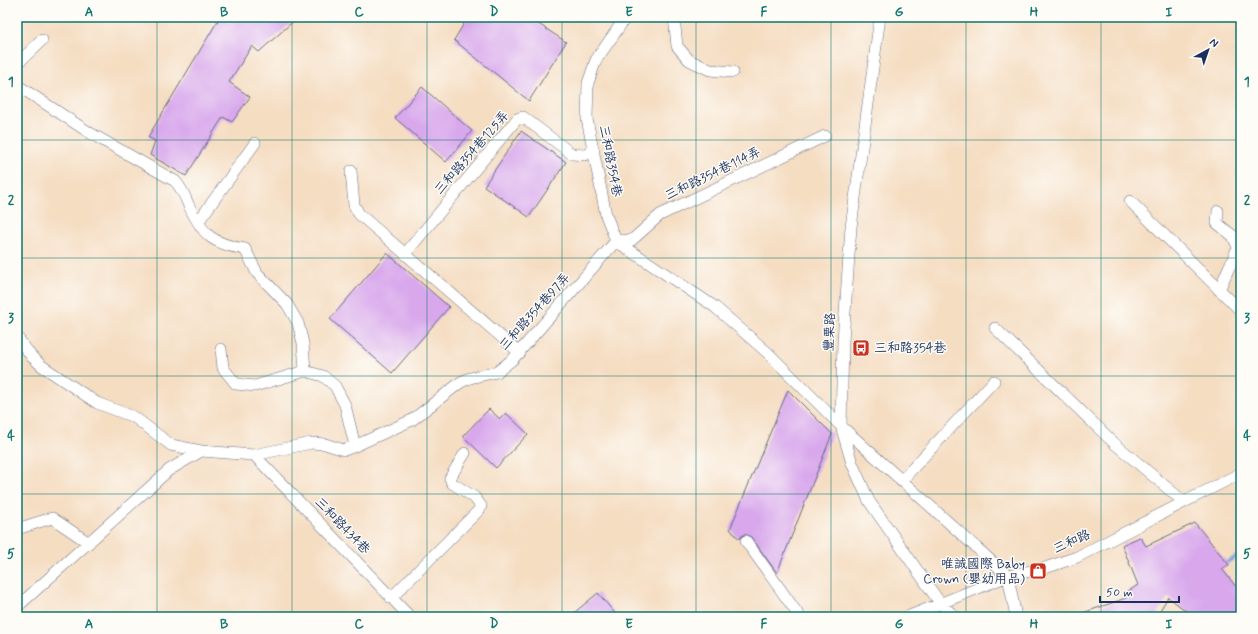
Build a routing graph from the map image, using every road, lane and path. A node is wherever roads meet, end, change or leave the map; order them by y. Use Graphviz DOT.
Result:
graph roads {
  1 [pos="626,17"];
  2 [pos="674,17"];
  3 [pos="880,17"];
  4 [pos="42,40"];
  5 [pos="17,64"];
  6 [pos="733,72"];
  7 [pos="17,85"];
  8 [pos="825,136"];
  9 [pos="255,143"];
  10 [pos="594,151"];
  11 [pos="351,172"];
  12 [pos="1130,201"];
  13 [pos="1218,211"];
  14 [pos="198,222"];
  15 [pos="616,241"];
  16 [pos="405,254"];
  17 [pos="1219,290"];
  18 [pos="1241,311"];
  19 [pos="995,328"];
  20 [pos="17,337"];
  21 [pos="220,349"];
  22 [pos="520,353"];
  23 [pos="305,370"];
  24 [pos="994,381"];
  25 [pos="841,426"];
  26 [pos="356,446"];
  27 [pos="201,451"];
  28 [pos="465,453"];
  29 [pos="254,455"];
  30 [pos="1241,473"];
  31 [pos="901,481"];
  32 [pos="1184,502"];
  33 [pos="17,529"];
  34 [pos="746,541"];
  35 [pos="89,543"];
  36 [pos="1008,576"];
  37 [pos="391,598"];
  38 [pos="940,603"];
  39 [pos="17,607"];
  40 [pos="410,617"];
  41 [pos="800,617"];
  42 [pos="907,617"];
  43 [pos="954,617"];
  44 [pos="1016,617"];
  1 -- 10 [label="street, 三和路354巷"];
  2 -- 6 [label="street"];
  3 -- 25 [label="street, 豐栗路"];
  4 -- 5 [label="street"];
  7 -- 14 [label="street"];
  8 -- 15 [label="street, 三和路354巷114弄"];
  9 -- 14 [label="street"];
  10 -- 15 [label="street, 三和路354巷"];
  10 -- 16 [label="street, 三和路354巷125弄"];
  11 -- 16 [label="street"];
  12 -- 17 [label="street"];
  13 -- 17 [label="street"];
  14 -- 23 [label="street"];
  15 -- 22 [label="street, 三和路354巷97弄"];
  15 -- 25 [label="street"];
  16 -- 22 [label="street"];
  17 -- 18 [label="street"];
  19 -- 32 [label="street"];
  20 -- 27 [label="street, 三和路354巷97弄"];
  21 -- 23 [label="street"];
  22 -- 26 [label="street, 三和路354巷97弄"];
  23 -- 26 [label="street"];
  24 -- 31 [label="street"];
  25 -- 31 [label="street"];
  25 -- 38 [label="street, 豐栗路"];
  26 -- 29 [label="street, 三和路354巷97弄"];
  27 -- 29 [label="street, 三和路354巷97弄"];
  27 -- 35 [label="street"];
  28 -- 37 [label="street"];
  29 -- 37 [label="street, 三和路434巷"];
  30 -- 32 [label="street, 三和路"];
  31 -- 36 [label="street"];
  32 -- 36 [label="street, 三和路"];
  33 -- 35 [label="street"];
  34 -- 41 [label="street"];
  35 -- 39 [label="street"];
  36 -- 38 [label="street, 三和路"];
  36 -- 44 [label="street"];
  37 -- 40 [label="street, 三和路434巷"];
  38 -- 42 [label="street, 三和路"];
  38 -- 43 [label="street, 豐栗路"];
}
